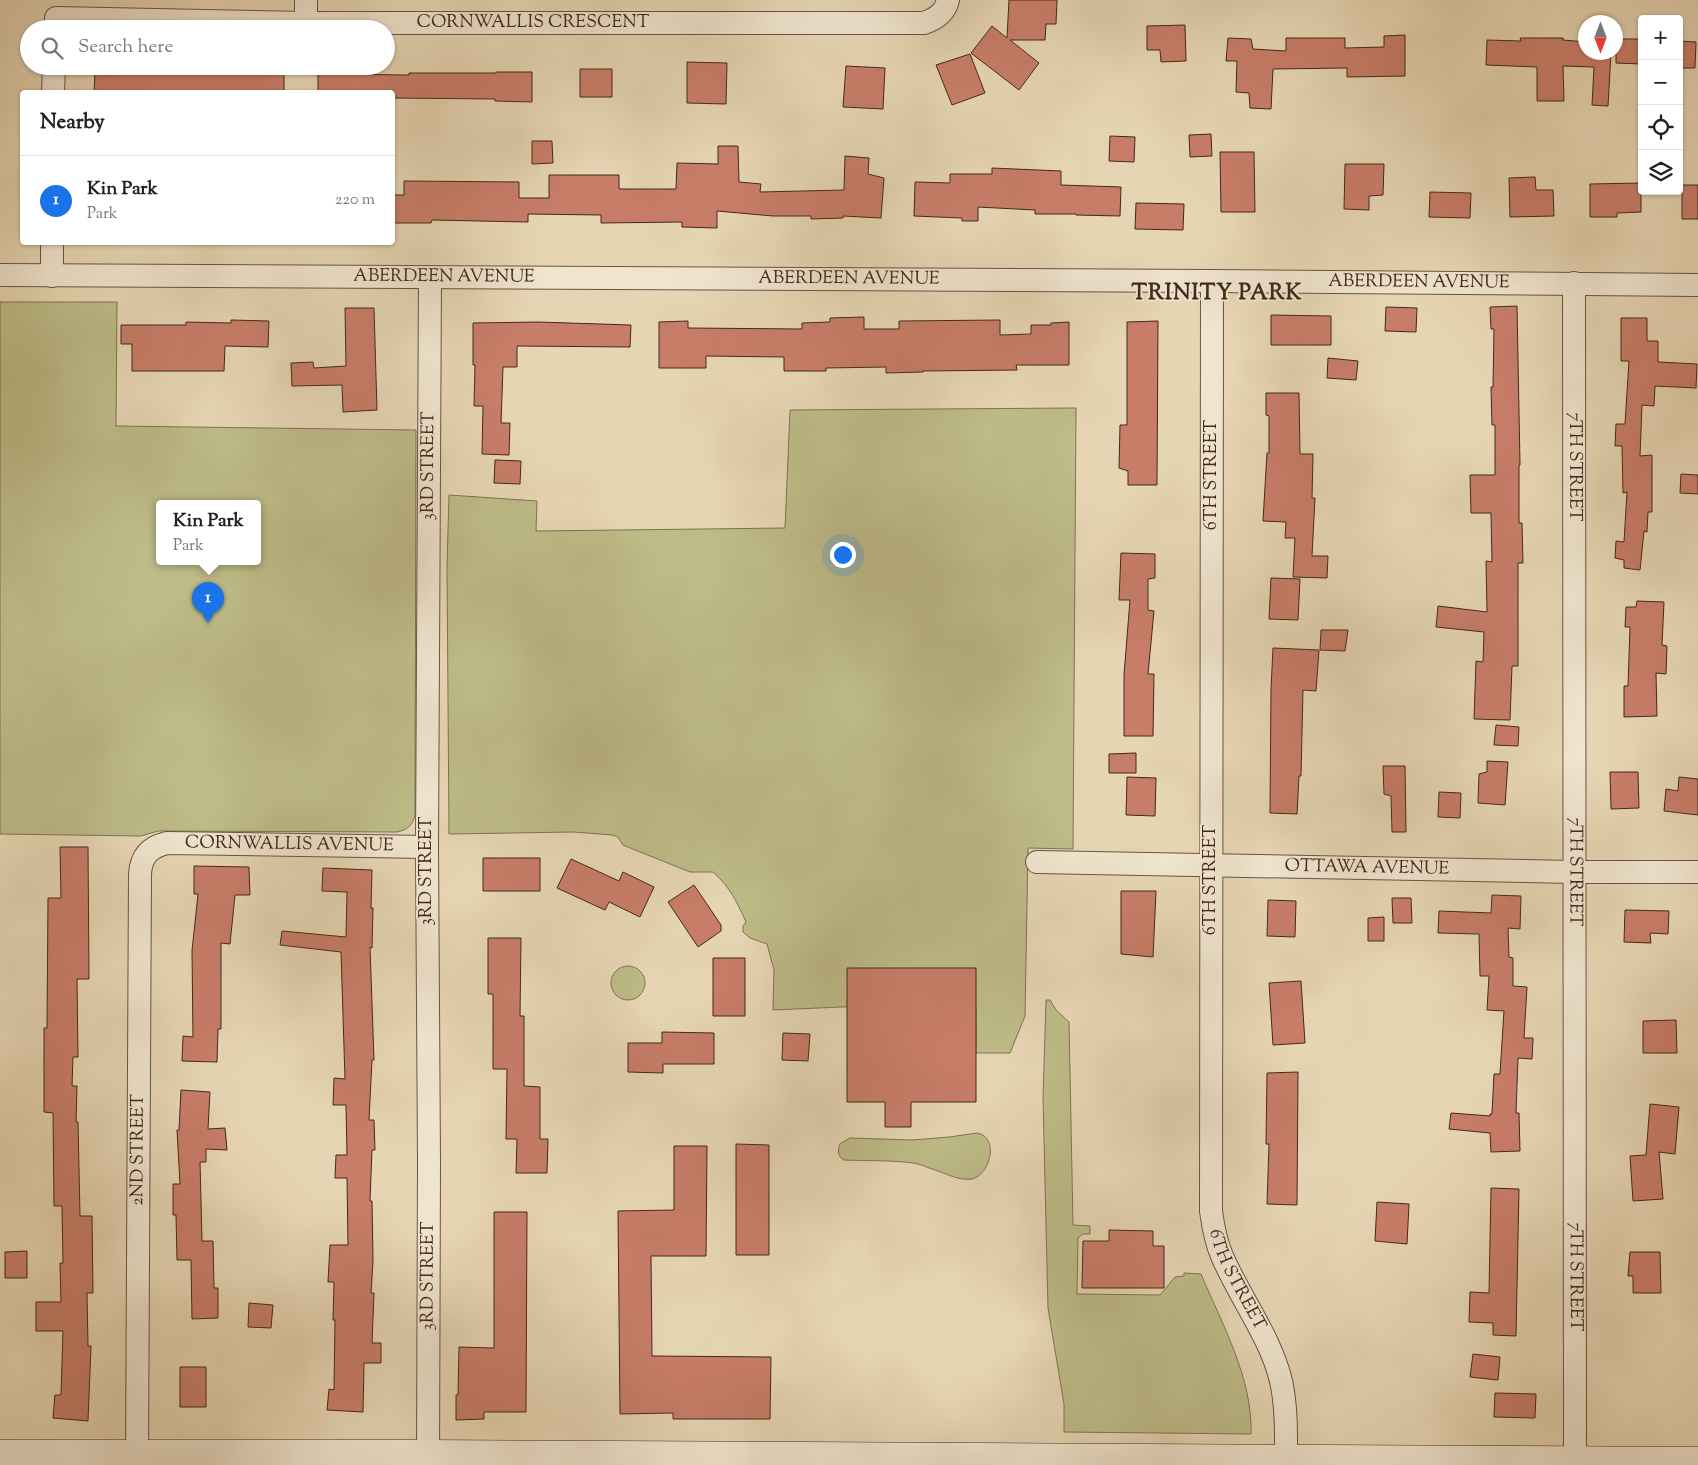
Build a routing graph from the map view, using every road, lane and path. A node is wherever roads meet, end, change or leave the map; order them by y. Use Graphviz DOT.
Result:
graph roads {
  1 [pos="306,0"];
  2 [pos="948,0"];
  3 [pos="56,16"];
  4 [pos="199,20"];
  5 [pos="306,20"];
  6 [pos="395,23"];
  7 [pos="54,75"];
  8 [pos="54,90"];
  9 [pos="52,245"];
  10 [pos="0,276"];
  11 [pos="52,276"];
  12 [pos="430,277"];
  13 [pos="1212,280"];
  14 [pos="1574,283"];
  15 [pos="1698,285"];
  16 [pos="427,847"];
  17 [pos="152,848"];
  18 [pos="1037,862"];
  19 [pos="1211,866"];
  20 [pos="1574,872"];
  21 [pos="1698,872"];
  22 [pos="0,1454"];
  23 [pos="137,1454"];
  24 [pos="428,1460"];
  25 [pos="1575,1460"];
  26 [pos="1698,1461"];
  27 [pos="1286,1462"];
  1 -- 5 [label="street"];
  2 -- 6 [label="street, CORNWALLIS CRESCENT"];
  3 -- 4 [label="street, CORNWALLIS CRESCENT"];
  7 -- 8 [label="street"];
  9 -- 11 [label="street"];
  10 -- 11 [label="street, ABERDEEN AVENUE"];
  11 -- 12 [label="street, ABERDEEN AVENUE"];
  12 -- 13 [label="street, ABERDEEN AVENUE"];
  12 -- 16 [label="street, 3RD STREET"];
  13 -- 14 [label="street, ABERDEEN AVENUE"];
  13 -- 19 [label="street, 6TH STREET"];
  14 -- 15 [label="street, ABERDEEN AVENUE"];
  14 -- 20 [label="street, 7TH STREET"];
  16 -- 17 [label="street, CORNWALLIS AVENUE"];
  16 -- 24 [label="street, 3RD STREET"];
  17 -- 23 [label="street, 2ND STREET"];
  18 -- 19 [label="street, OTTAWA AVENUE"];
  19 -- 20 [label="street, OTTAWA AVENUE"];
  19 -- 27 [label="street, 6TH STREET"];
  20 -- 21 [label="street, OTTAWA AVENUE"];
  20 -- 25 [label="street, 7TH STREET"];
  22 -- 23 [label="main road"];
  23 -- 24 [label="main road"];
  24 -- 27 [label="main road"];
  25 -- 26 [label="main road"];
  25 -- 27 [label="main road"];
}
